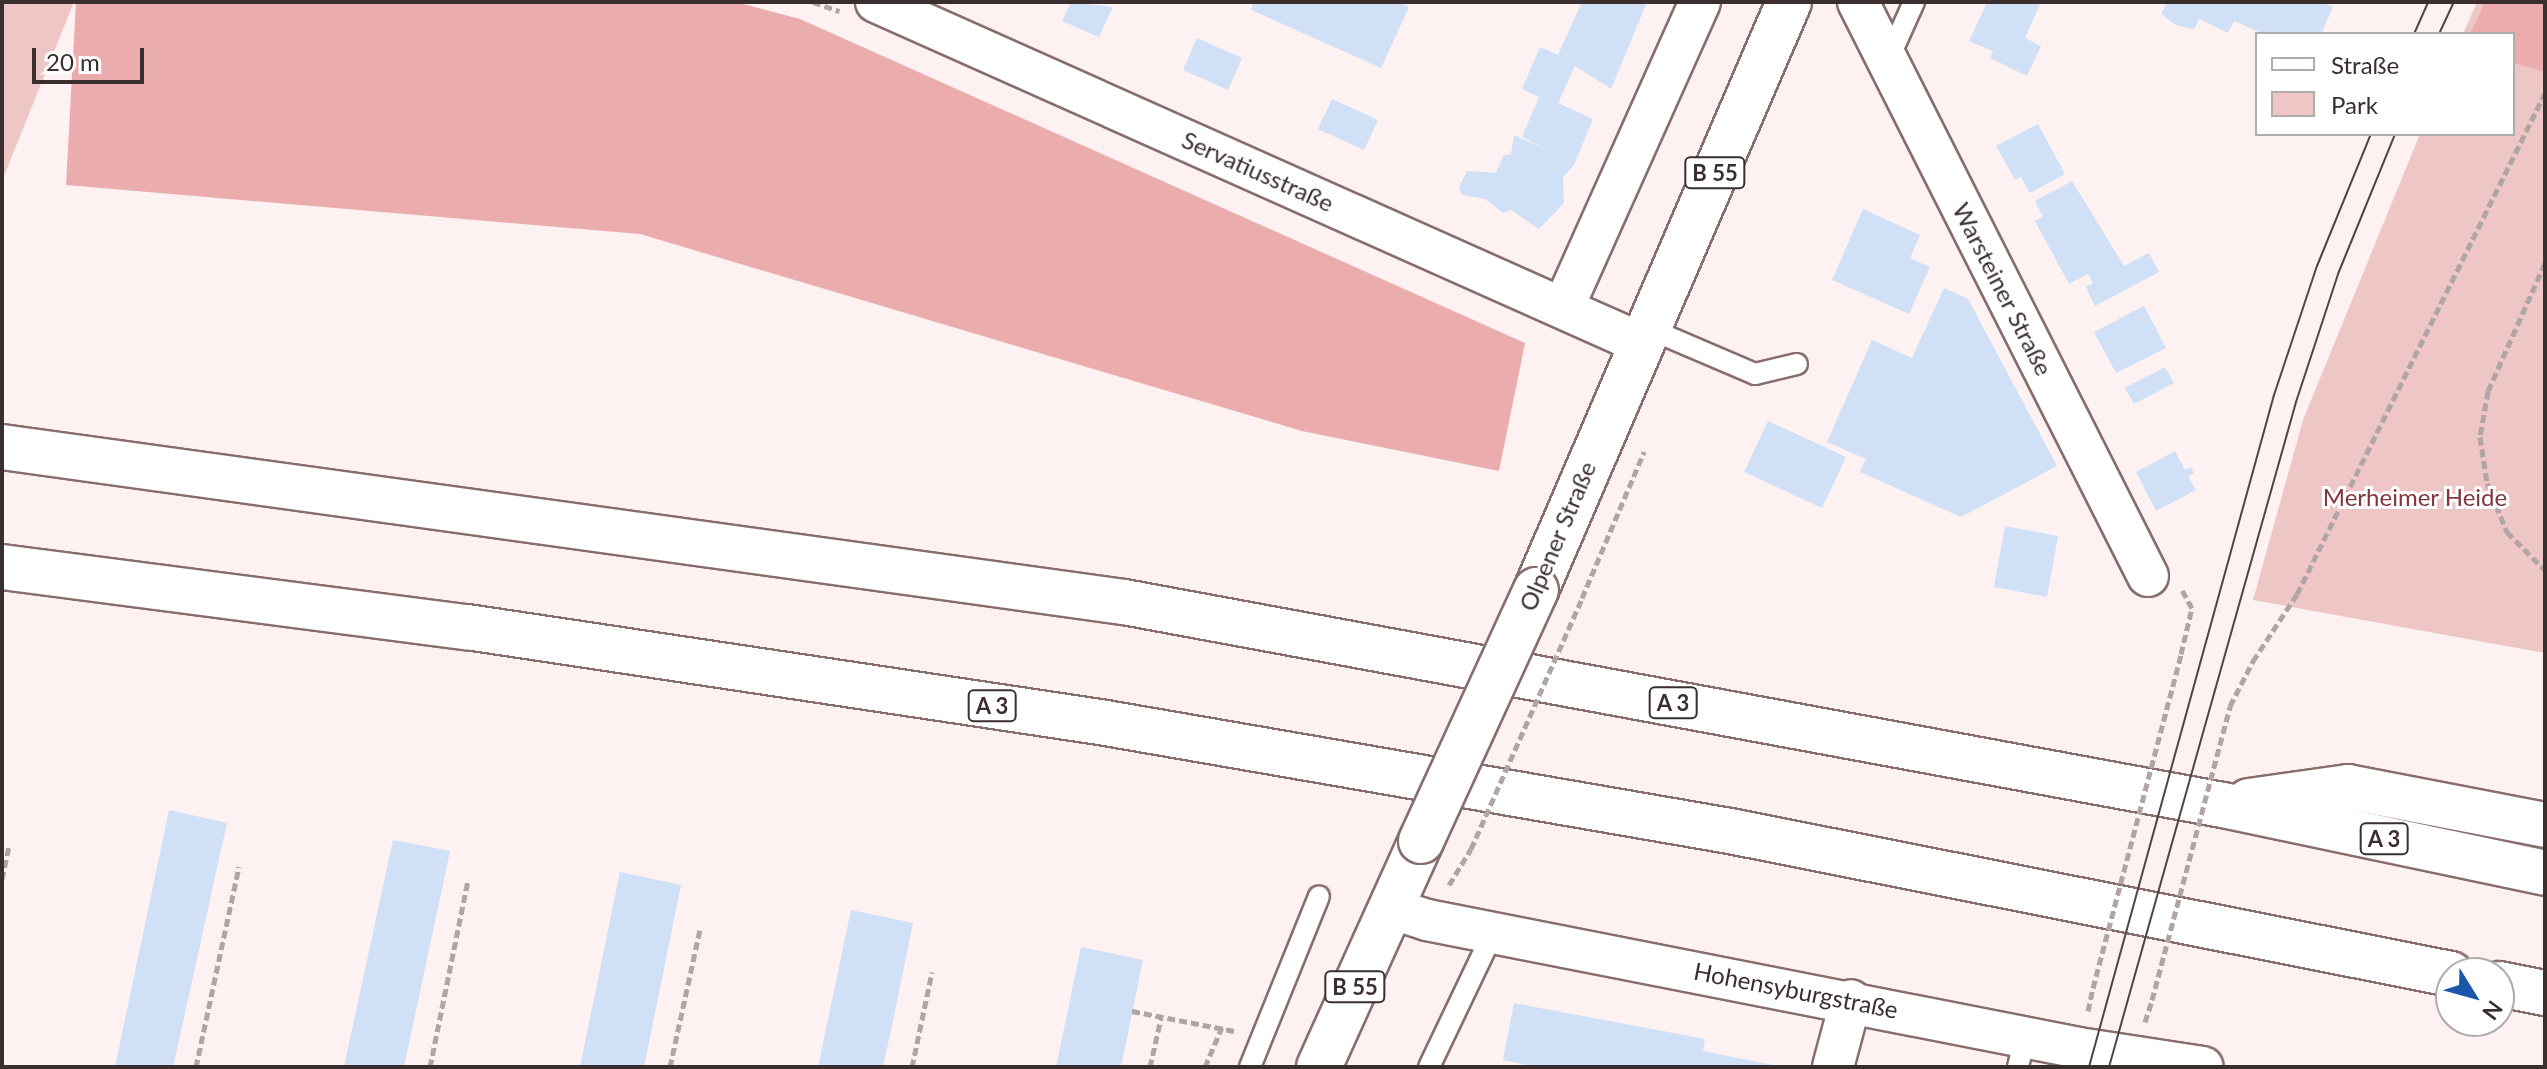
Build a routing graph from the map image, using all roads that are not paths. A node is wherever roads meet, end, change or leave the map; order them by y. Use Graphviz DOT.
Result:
graph roads {
  1 [pos="876,2"];
  2 [pos="1700,2"];
  3 [pos="1789,2"];
  4 [pos="1858,2"];
  5 [pos="1914,2"];
  6 [pos="1888,60"];
  7 [pos="1564,306"];
  8 [pos="1642,334"];
  9 [pos="1797,364"];
  10 [pos="2,447"];
  11 [pos="2,567"];
  12 [pos="2148,576"];
  13 [pos="2223,805"];
  14 [pos="2545,825"];
  15 [pos="2545,873"];
  16 [pos="1319,896"];
  17 [pos="1390,908"];
  18 [pos="1494,931"];
  19 [pos="2435,971"];
  20 [pos="2515,987"];
  21 [pos="2545,993"];
  22 [pos="1851,1000"];
  23 [pos="2022,1052"];
  24 [pos="1250,1067"];
  25 [pos="1319,1067"];
  26 [pos="1429,1067"];
  27 [pos="1833,1067"];
  28 [pos="2197,1067"];
  1 -- 7 [label="street, Servatiusstraße"];
  2 -- 7 [label="street"];
  3 -- 8 [label="main road, Olpener Straße / B 55"];
  4 -- 6 [label="street, Warsteiner Straße"];
  5 -- 6 [label="lane"];
  6 -- 12 [label="street, Warsteiner Straße"];
  7 -- 8 [label="street, Servatiusstraße"];
  8 -- 9 [label="lane"];
  8 -- 17 [label="main road, Olpener Straße / B 55, bridge"];
  10 -- 13 [label="main road, A 3"];
  11 -- 19 [label="main road, A 3"];
  13 -- 14 [label="main road, A 3"];
  13 -- 15 [label="main road, A 3"];
  16 -- 24 [label="lane"];
  17 -- 18 [label="street, Hohensyburgstraße"];
  17 -- 25 [label="main road, Olpener Straße / B 55"];
  18 -- 22 [label="street, Hohensyburgstraße"];
  18 -- 26 [label="lane"];
  20 -- 21 [label="main road"];
  22 -- 23 [label="street, Hohensyburgstraße"];
  22 -- 27 [label="street"];
  23 -- 28 [label="street, Hohensyburgstraße"];
}
